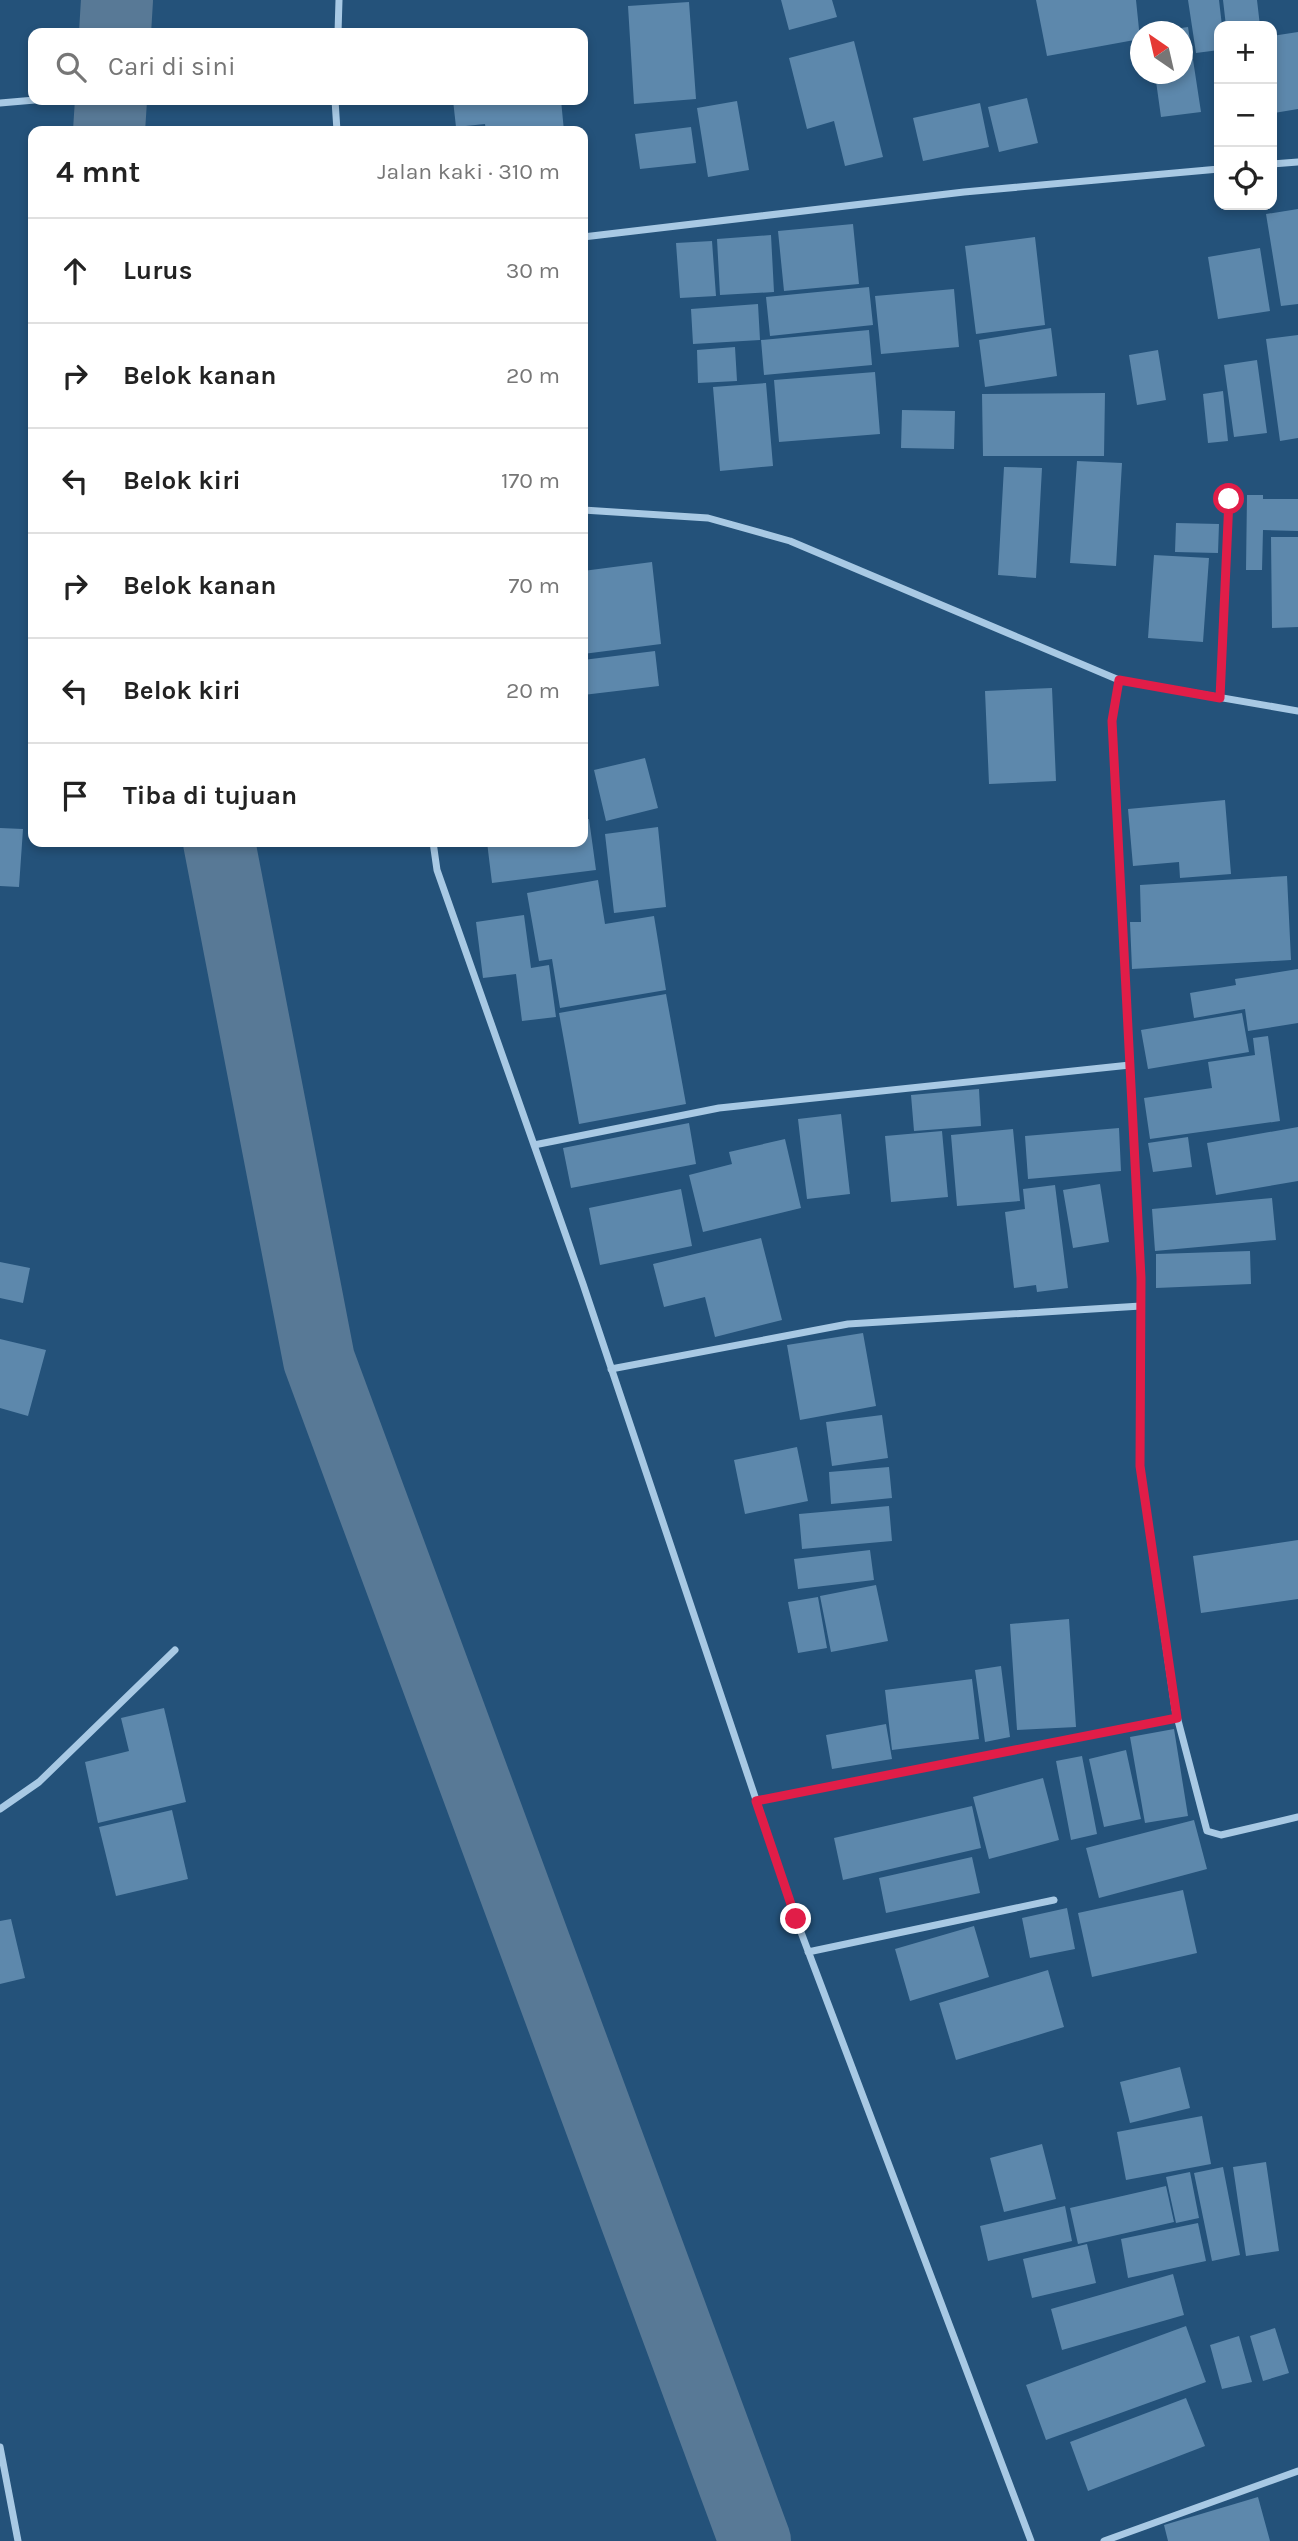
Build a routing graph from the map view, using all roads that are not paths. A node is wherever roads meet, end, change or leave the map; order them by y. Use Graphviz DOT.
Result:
graph roads {
  1 [pos="339,0"];
  2 [pos="338,28"];
  3 [pos="28,101"];
  4 [pos="0,103"];
  5 [pos="335,105"];
  6 [pos="337,126"];
  7 [pos="1298,162"];
  8 [pos="1277,164"];
  9 [pos="1214,169"];
  10 [pos="588,236"];
  11 [pos="1229,499"];
  12 [pos="588,510"];
  13 [pos="1119,680"];
  14 [pos="1220,698"];
  15 [pos="1298,711"];
  16 [pos="434,847"];
  17 [pos="1130,1065"];
  18 [pos="534,1145"];
  19 [pos="1141,1306"];
  20 [pos="611,1369"];
  21 [pos="176,1650"];
  22 [pos="1177,1718"];
  23 [pos="756,1801"];
  24 [pos="0,1809"];
  25 [pos="1298,1817"];
  26 [pos="1054,1900"];
  27 [pos="808,1952"];
  28 [pos="0,2447"];
  29 [pos="1298,2471"];
  30 [pos="18,2541"];
  31 [pos="1031,2541"];
  32 [pos="1104,2541"];
  1 -- 2 [label="street"];
  3 -- 4 [label="street"];
  5 -- 6 [label="street"];
  7 -- 8 [label="street"];
  9 -- 10 [label="street"];
  11 -- 14 [label="street"];
  12 -- 13 [label="street"];
  13 -- 14 [label="street"];
  13 -- 17 [label="street"];
  14 -- 15 [label="street"];
  16 -- 18 [label="street"];
  17 -- 18 [label="street"];
  17 -- 19 [label="street"];
  18 -- 20 [label="street"];
  19 -- 20 [label="street"];
  19 -- 22 [label="street"];
  20 -- 23 [label="street"];
  21 -- 24 [label="street"];
  22 -- 23 [label="street"];
  22 -- 25 [label="street"];
  23 -- 27 [label="street"];
  26 -- 27 [label="street"];
  27 -- 31 [label="street"];
  28 -- 30 [label="street"];
  29 -- 32 [label="street"];
}
